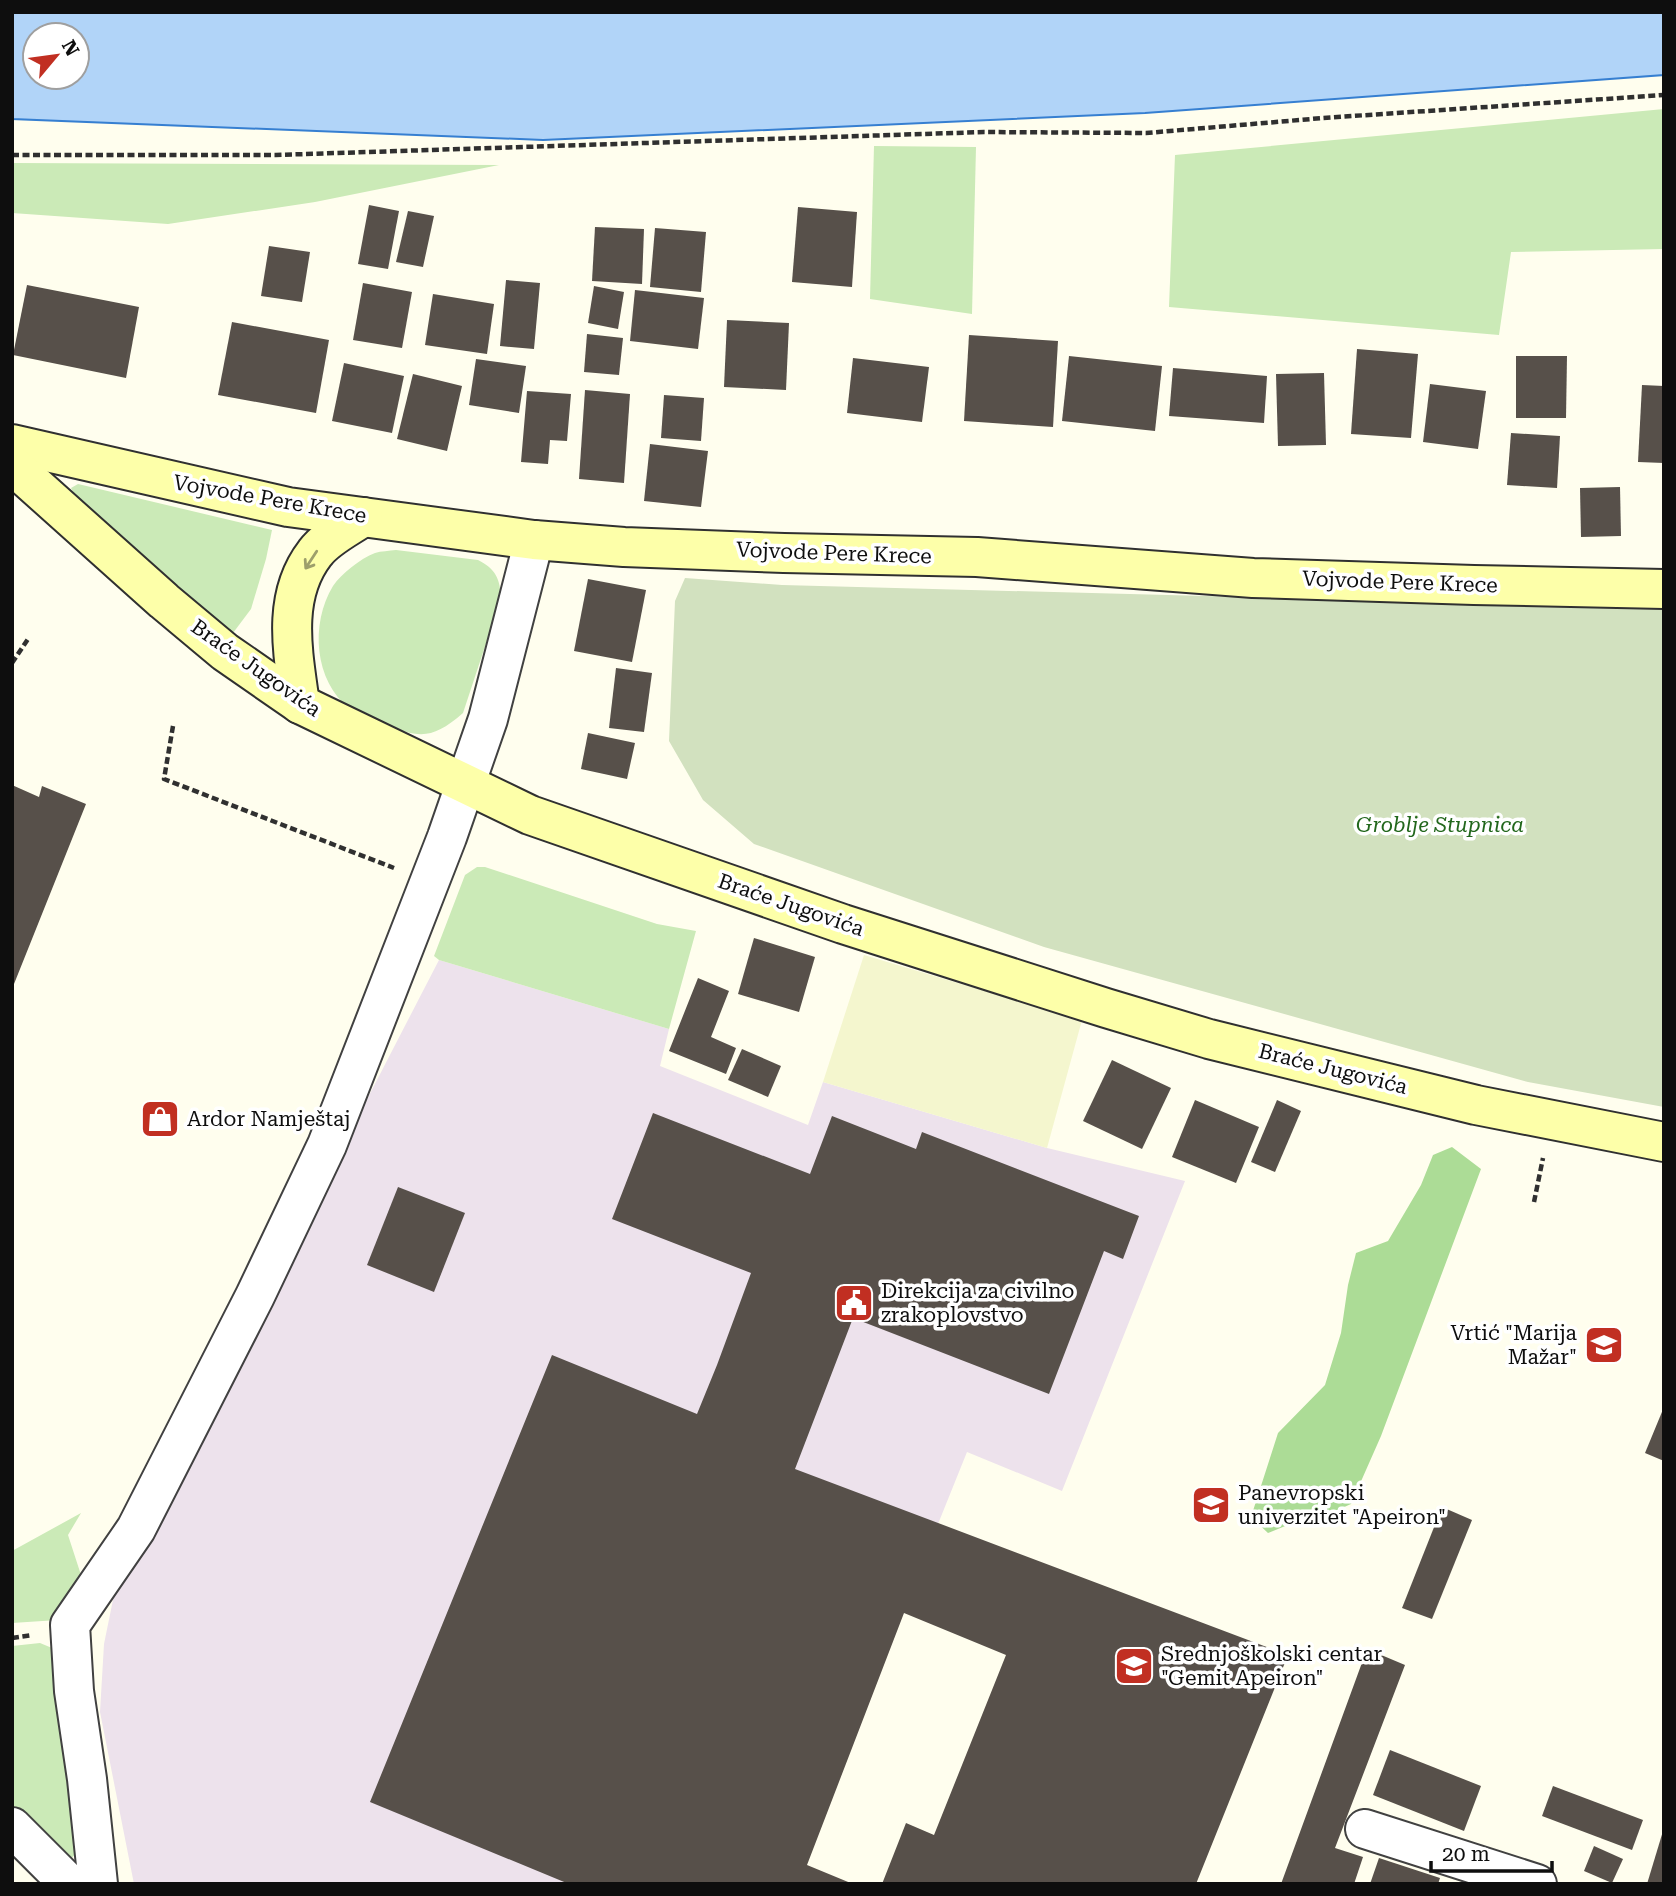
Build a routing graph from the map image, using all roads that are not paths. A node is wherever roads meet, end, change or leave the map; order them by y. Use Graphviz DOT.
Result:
graph roads {
  1 [pos="12,444"];
  2 [pos="12,465"];
  3 [pos="363,517"];
  4 [pos="534,540"];
  5 [pos="1664,589"];
  6 [pos="300,704"];
  7 [pos="465,784"];
  8 [pos="1664,1142"];
  9 [pos="12,1827"];
  10 [pos="1365,1829"];
  11 [pos="69,1884"];
  12 [pos="98,1884"];
  13 [pos="1537,1884"];
  1 -- 3 [label="street, Vojvode Pere Krece"];
  2 -- 6 [label="street, Braće Jugovića"];
  3 -- 4 [label="street, Vojvode Pere Krece"];
  3 -- 6 [label="street, one-way"];
  4 -- 5 [label="street, Vojvode Pere Krece"];
  4 -- 7 [label="street"];
  6 -- 7 [label="street, Braće Jugovića"];
  7 -- 8 [label="street, Braće Jugovića"];
  7 -- 12 [label="street"];
  9 -- 11 [label="street"];
  10 -- 13 [label="street"];
}
